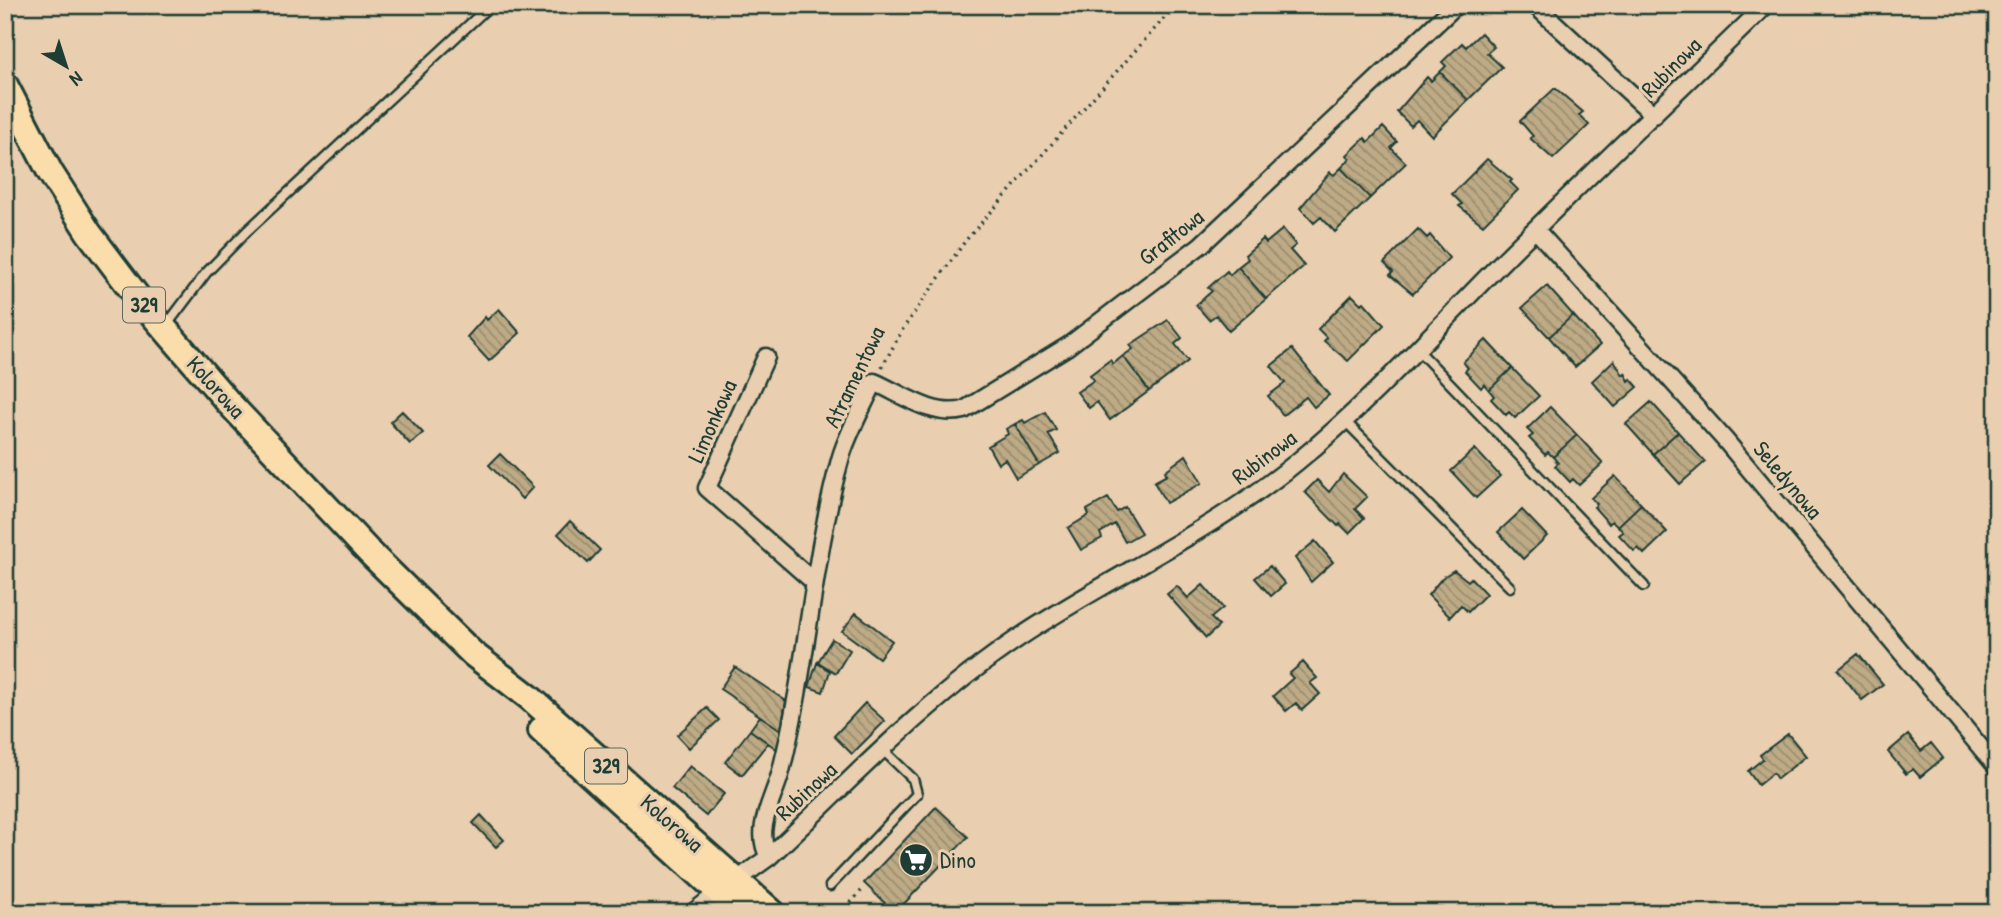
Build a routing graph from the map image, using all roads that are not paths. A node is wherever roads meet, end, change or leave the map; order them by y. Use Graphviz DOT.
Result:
graph roads {
  1 [pos="1456,5"];
  2 [pos="1535,5"];
  3 [pos="1766,5"];
  4 [pos="485,10"];
  5 [pos="5,85"];
  6 [pos="1654,115"];
  7 [pos="1536,230"];
  8 [pos="164,329"];
  9 [pos="1417,349"];
  10 [pos="766,357"];
  11 [pos="874,382"];
  12 [pos="1345,421"];
  13 [pos="814,582"];
  14 [pos="1644,586"];
  15 [pos="1510,587"];
  16 [pos="883,750"];
  17 [pos="1997,767"];
  18 [pos="769,857"];
  19 [pos="728,886"];
  20 [pos="830,886"];
  21 [pos="695,913"];
  22 [pos="742,913"];
  23 [pos="773,913"];
  1 -- 11 [label="street, Grafitowa"];
  2 -- 6 [label="street"];
  3 -- 6 [label="street, Rubinowa"];
  4 -- 8 [label="lane"];
  5 -- 8 [label="main road, Kolorowa / 329"];
  6 -- 7 [label="street, Rubinowa"];
  7 -- 9 [label="street, Rubinowa"];
  7 -- 17 [label="street, Seledynowa"];
  8 -- 19 [label="main road, Kolorowa / 329"];
  9 -- 12 [label="street, Rubinowa"];
  9 -- 14 [label="lane"];
  10 -- 13 [label="street, Limonkowa"];
  11 -- 13 [label="street, Atramentowa"];
  12 -- 15 [label="lane"];
  12 -- 16 [label="street, Rubinowa"];
  13 -- 18 [label="street, Atramentowa"];
  16 -- 18 [label="street, Rubinowa"];
  16 -- 20 [label="lane"];
  18 -- 19 [label="street, Rubinowa"];
  19 -- 21 [label="street"];
  19 -- 22 [label="main road, Kolorowa / 329"];
  19 -- 23 [label="main road, Kolorowa / 329"];
}
